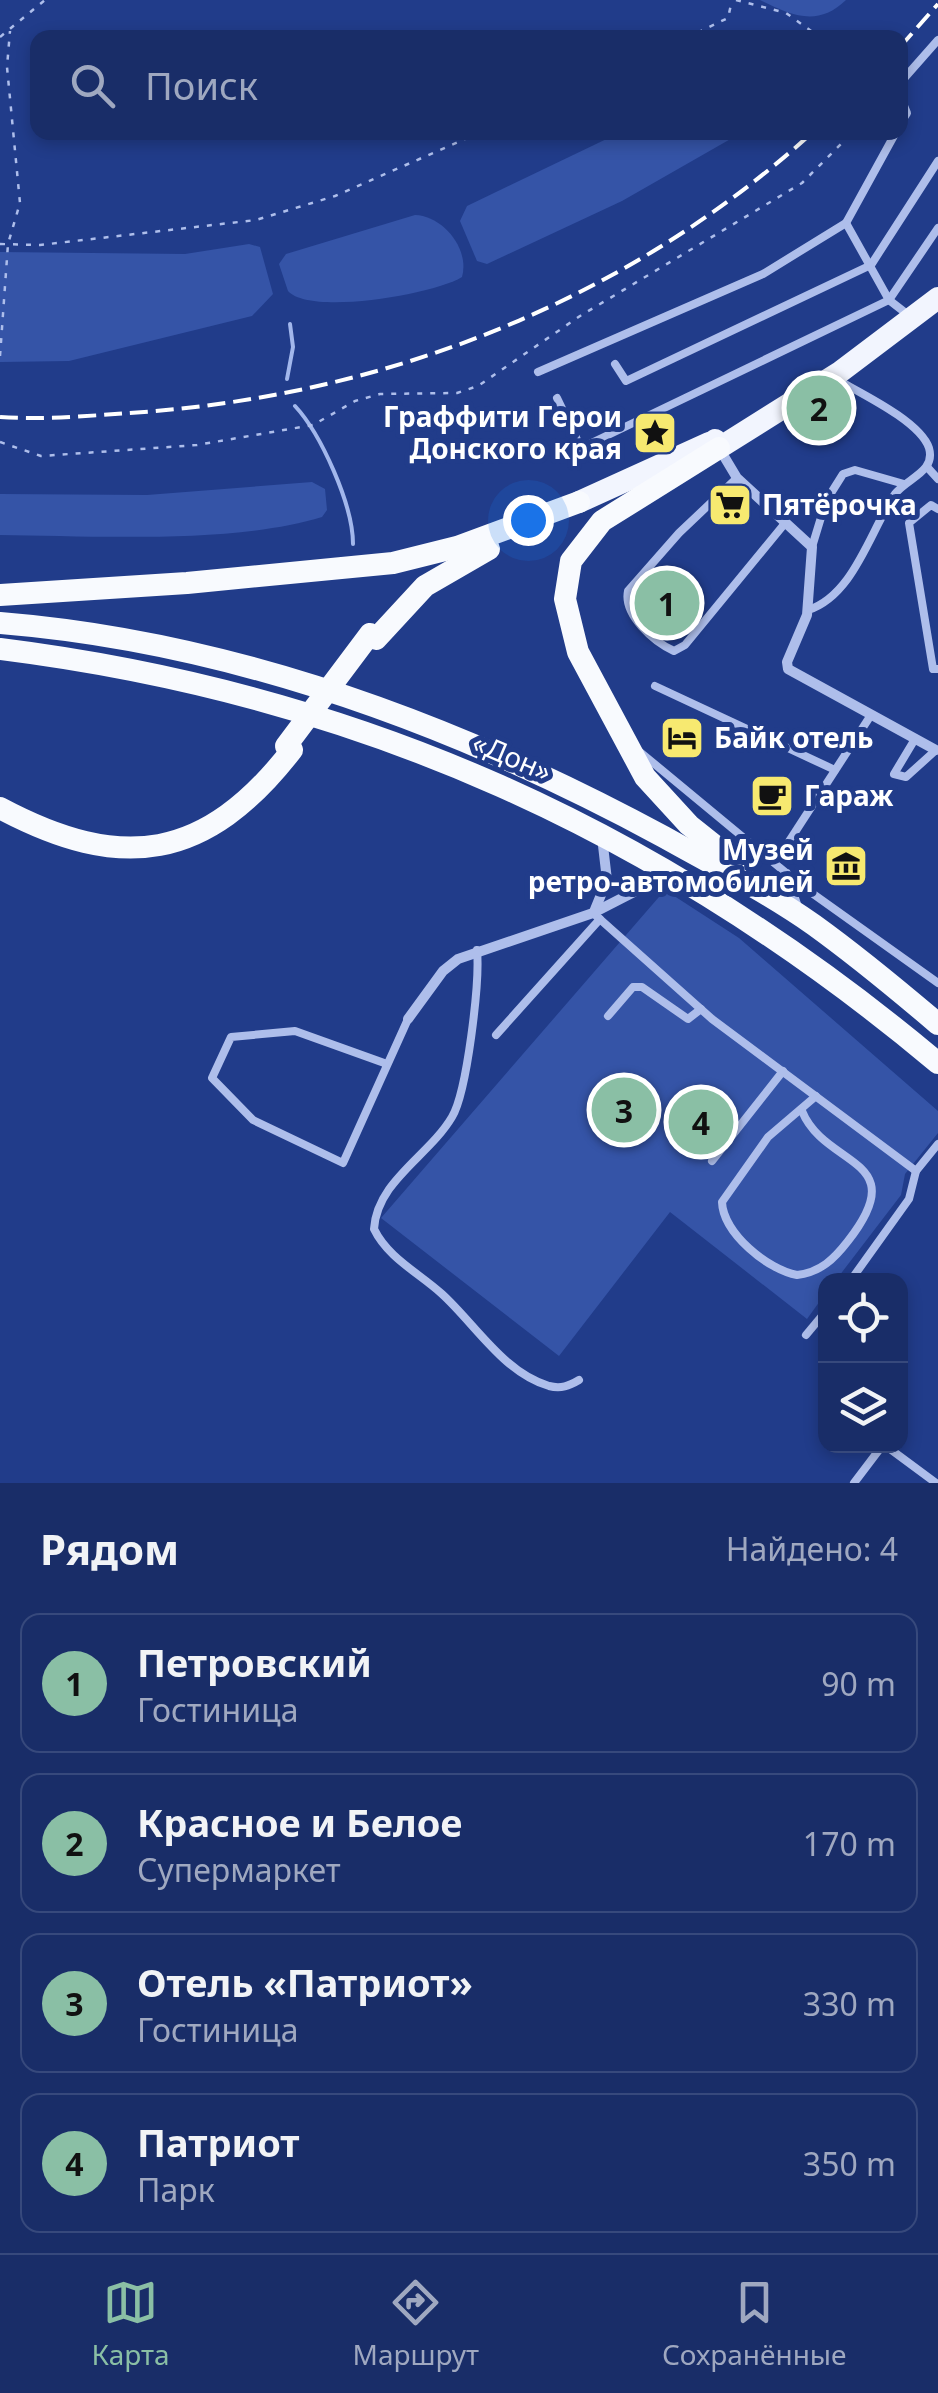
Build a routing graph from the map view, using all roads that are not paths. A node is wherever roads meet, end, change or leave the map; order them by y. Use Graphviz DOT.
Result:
graph roads {
  1 [pos="938,40"];
  2 [pos="908,74"];
  3 [pos="892,140"];
  4 [pos="938,160"];
  5 [pos="846,223"];
  6 [pos="938,228"];
  7 [pos="871,265"];
  8 [pos="938,298"];
  9 [pos="889,300"];
  10 [pos="914,320"];
  11 [pos="615,364"];
  12 [pos="538,372"];
  13 [pos="832,376"];
  14 [pos="557,398"];
  15 [pos="717,444"];
  16 [pos="928,468"];
  17 [pos="737,478"];
  18 [pos="938,479"];
  19 [pos="904,484"];
  20 [pos="579,502"];
  21 [pos="938,509"];
  22 [pos="786,522"];
  23 [pos="812,548"];
  24 [pos="0,595"];
  25 [pos="808,610"];
  26 [pos="0,623"];
  27 [pos="373,636"];
  28 [pos="0,648"];
  29 [pos="54,656"];
  30 [pos="0,658"];
  31 [pos="938,668"];
  32 [pos="655,686"];
  33 [pos="871,714"];
  34 [pos="624,742"];
  35 [pos="289,748"];
  36 [pos="937,750"];
  37 [pos="834,770"];
  38 [pos="0,796"];
  39 [pos="0,808"];
  40 [pos="600,831"];
  41 [pos="775,863"];
  42 [pos="675,872"];
  43 [pos="787,873"];
  44 [pos="597,916"];
  45 [pos="812,924"];
  46 [pos="478,950"];
  47 [pos="938,982"];
  48 [pos="701,1009"];
  49 [pos="608,1016"];
  50 [pos="408,1018"];
  51 [pos="938,1024"];
  52 [pos="496,1036"];
  53 [pos="938,1063"];
  54 [pos="388,1064"];
  55 [pos="783,1072"];
  56 [pos="816,1096"];
  57 [pos="802,1111"];
  58 [pos="938,1144"];
  59 [pos="712,1161"];
  60 [pos="916,1170"];
  61 [pos="856,1273"];
  62 [pos="818,1321"];
  63 [pos="806,1335"];
  64 [pos="579,1380"];
  65 [pos="878,1453"];
  66 [pos="894,1453"];
  67 [pos="854,1483"];
  68 [pos="936,1483"];
  1 -- 2 [label="lane"];
  3 -- 5 [label="lane"];
  4 -- 7 [label="lane"];
  5 -- 7 [label="lane"];
  5 -- 12 [label="lane"];
  6 -- 9 [label="lane"];
  7 -- 9 [label="lane"];
  7 -- 11 [label="lane"];
  8 -- 10 [label="main road"];
  9 -- 10 [label="lane"];
  9 -- 14 [label="lane"];
  10 -- 13 [label="main road"];
  13 -- 15 [label="main road"];
  13 -- 16 [label="lane"];
  15 -- 17 [label="street"];
  15 -- 20 [label="main road"];
  15 -- 27 [label="highway"];
  15 -- 34 [label="highway"];
  16 -- 18 [label="lane"];
  16 -- 19 [label="lane"];
  17 -- 22 [label="street"];
  17 -- 22 [label="lane"];
  19 -- 23 [label="lane"];
  19 -- 25 [label="lane"];
  20 -- 24 [label="highway"];
  20 -- 27 [label="highway"];
  21 -- 31 [label="lane"];
  22 -- 23 [label="street"];
  23 -- 25 [label="street"];
  25 -- 33 [label="street"];
  26 -- 45 [label="highway, «Дон»"];
  27 -- 35 [label="highway, bridge"];
  28 -- 29 [label="highway, «Дон»"];
  29 -- 30 [label="highway"];
  29 -- 40 [label="highway, «Дон»"];
  32 -- 37 [label="lane"];
  33 -- 36 [label="street"];
  33 -- 37 [label="lane"];
  34 -- 41 [label="lane"];
  34 -- 45 [label="highway"];
  35 -- 38 [label="highway"];
  35 -- 39 [label="highway"];
  36 -- 36 [label="lane"];
  37 -- 41 [label="lane"];
  40 -- 42 [label="highway, «Дон»"];
  40 -- 44 [label="street"];
  41 -- 43 [label="lane"];
  42 -- 44 [label="street"];
  42 -- 53 [label="highway, «Дон»"];
  43 -- 45 [label="lane"];
  43 -- 47 [label="lane"];
  44 -- 46 [label="street"];
  44 -- 48 [label="lane"];
  44 -- 52 [label="lane"];
  45 -- 51 [label="highway, «Дон»"];
  46 -- 50 [label="street"];
  46 -- 64 [label="lane"];
  48 -- 49 [label="lane"];
  48 -- 55 [label="lane"];
  50 -- 54 [label="lane"];
  54 -- 54 [label="lane"];
  55 -- 56 [label="lane"];
  55 -- 59 [label="lane"];
  56 -- 57 [label="lane"];
  56 -- 60 [label="lane"];
  57 -- 57 [label="lane"];
  58 -- 60 [label="lane"];
  60 -- 61 [label="lane"];
  62 -- 63 [label="lane"];
  65 -- 67 [label="lane"];
  66 -- 68 [label="lane"];
}
